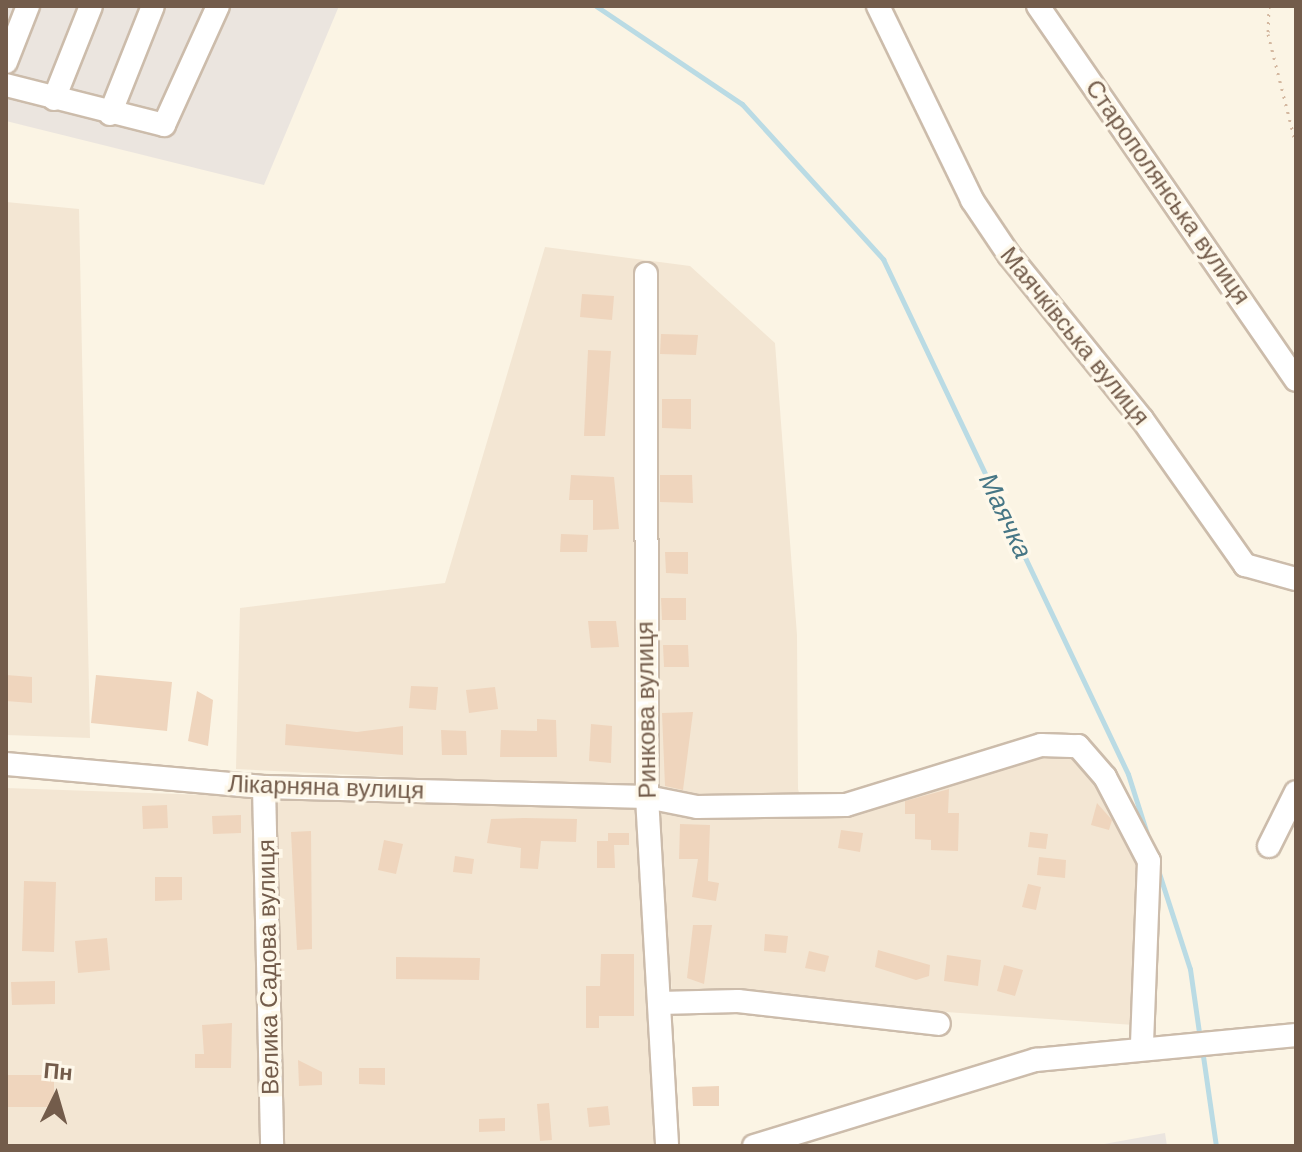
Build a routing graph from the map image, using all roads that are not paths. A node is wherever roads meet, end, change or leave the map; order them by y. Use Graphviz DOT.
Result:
graph roads {
  1 [pos="28,6"];
  2 [pos="91,6"];
  3 [pos="153,6"];
  4 [pos="218,6"];
  5 [pos="878,6"];
  6 [pos="1038,6"];
  7 [pos="6,62"];
  8 [pos="6,85"];
  9 [pos="54,99"];
  10 [pos="110,114"];
  11 [pos="646,274"];
  12 [pos="1296,380"];
  13 [pos="1296,579"];
  14 [pos="6,764"];
  15 [pos="264,787"];
  16 [pos="1296,792"];
  17 [pos="647,797"];
  18 [pos="1269,846"];
  19 [pos="660,1003"];
  20 [pos="939,1024"];
  21 [pos="1296,1035"];
  22 [pos="1151,1047"];
  23 [pos="272,1146"];
  24 [pos="667,1146"];
  25 [pos="754,1146"];
  1 -- 7 [label="street"];
  2 -- 9 [label="street"];
  3 -- 10 [label="street"];
  4 -- 10 [label="street"];
  5 -- 13 [label="street, Маячківська вулиця"];
  6 -- 12 [label="street, Старополянська вулиця"];
  8 -- 9 [label="street"];
  9 -- 10 [label="street"];
  11 -- 17 [label="street, Ринкова вулиця"];
  14 -- 15 [label="street, Лікарняна вулиця"];
  15 -- 17 [label="street, Лікарняна вулиця"];
  15 -- 23 [label="street, Велика Садова вулиця"];
  16 -- 18 [label="street"];
  17 -- 19 [label="street, Ринкова вулиця"];
  17 -- 22 [label="street, Лікарняна вулиця"];
  19 -- 20 [label="street"];
  19 -- 24 [label="street, Ринкова вулиця"];
  21 -- 22 [label="street"];
  22 -- 25 [label="street"];
}
